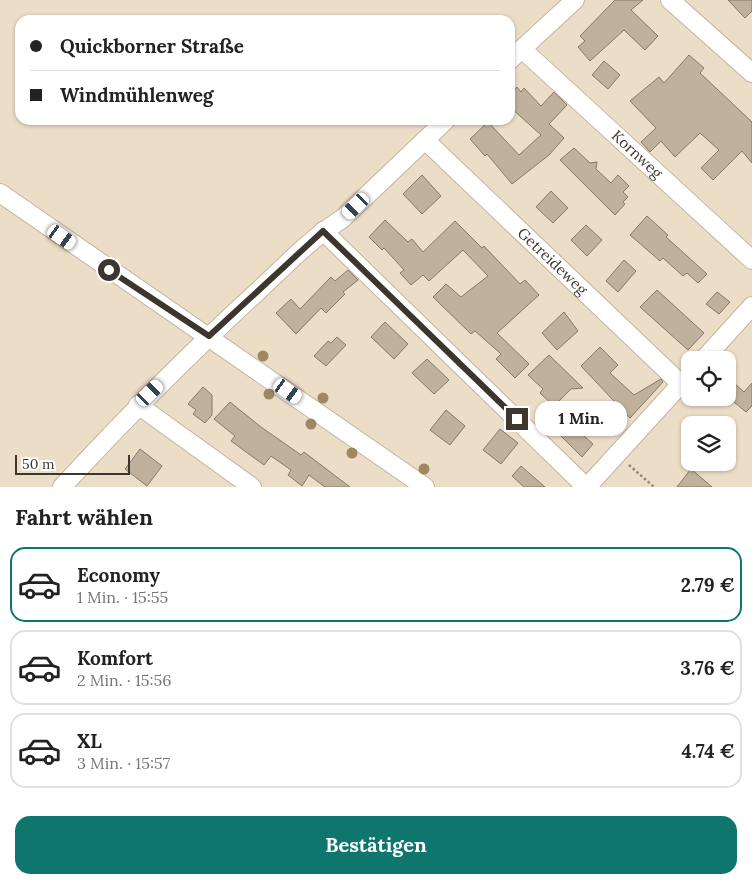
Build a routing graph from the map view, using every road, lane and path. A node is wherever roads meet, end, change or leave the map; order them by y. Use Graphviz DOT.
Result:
graph roads {
  1 [pos="575,0"];
  2 [pos="670,0"];
  3 [pos="516,55"];
  4 [pos="752,73"];
  5 [pos="441,125"];
  6 [pos="425,140"];
  7 [pos="0,193"];
  8 [pos="323,231"];
  9 [pos="752,260"];
  10 [pos="752,306"];
  11 [pos="209,336"];
  12 [pos="711,351"];
  13 [pos="681,375"];
  14 [pos="681,383"];
  15 [pos="138,405"];
  16 [pos="616,454"];
  17 [pos="62,486"];
  18 [pos="252,486"];
  19 [pos="425,486"];
  20 [pos="587,486"];
  21 [pos="654,486"];
  1 -- 3 [label="street"];
  2 -- 4 [label="street"];
  3 -- 9 [label="street, Kornweg"];
  5 -- 6 [label="street"];
  6 -- 8 [label="street"];
  6 -- 13 [label="street, Getreideweg"];
  7 -- 11 [label="street"];
  8 -- 11 [label="street"];
  8 -- 20 [label="street"];
  10 -- 12 [label="street"];
  11 -- 15 [label="street"];
  11 -- 19 [label="street"];
  14 -- 16 [label="street"];
  15 -- 17 [label="street"];
  15 -- 18 [label="street"];
  16 -- 20 [label="street"];
  16 -- 21 [label="path"];
}
